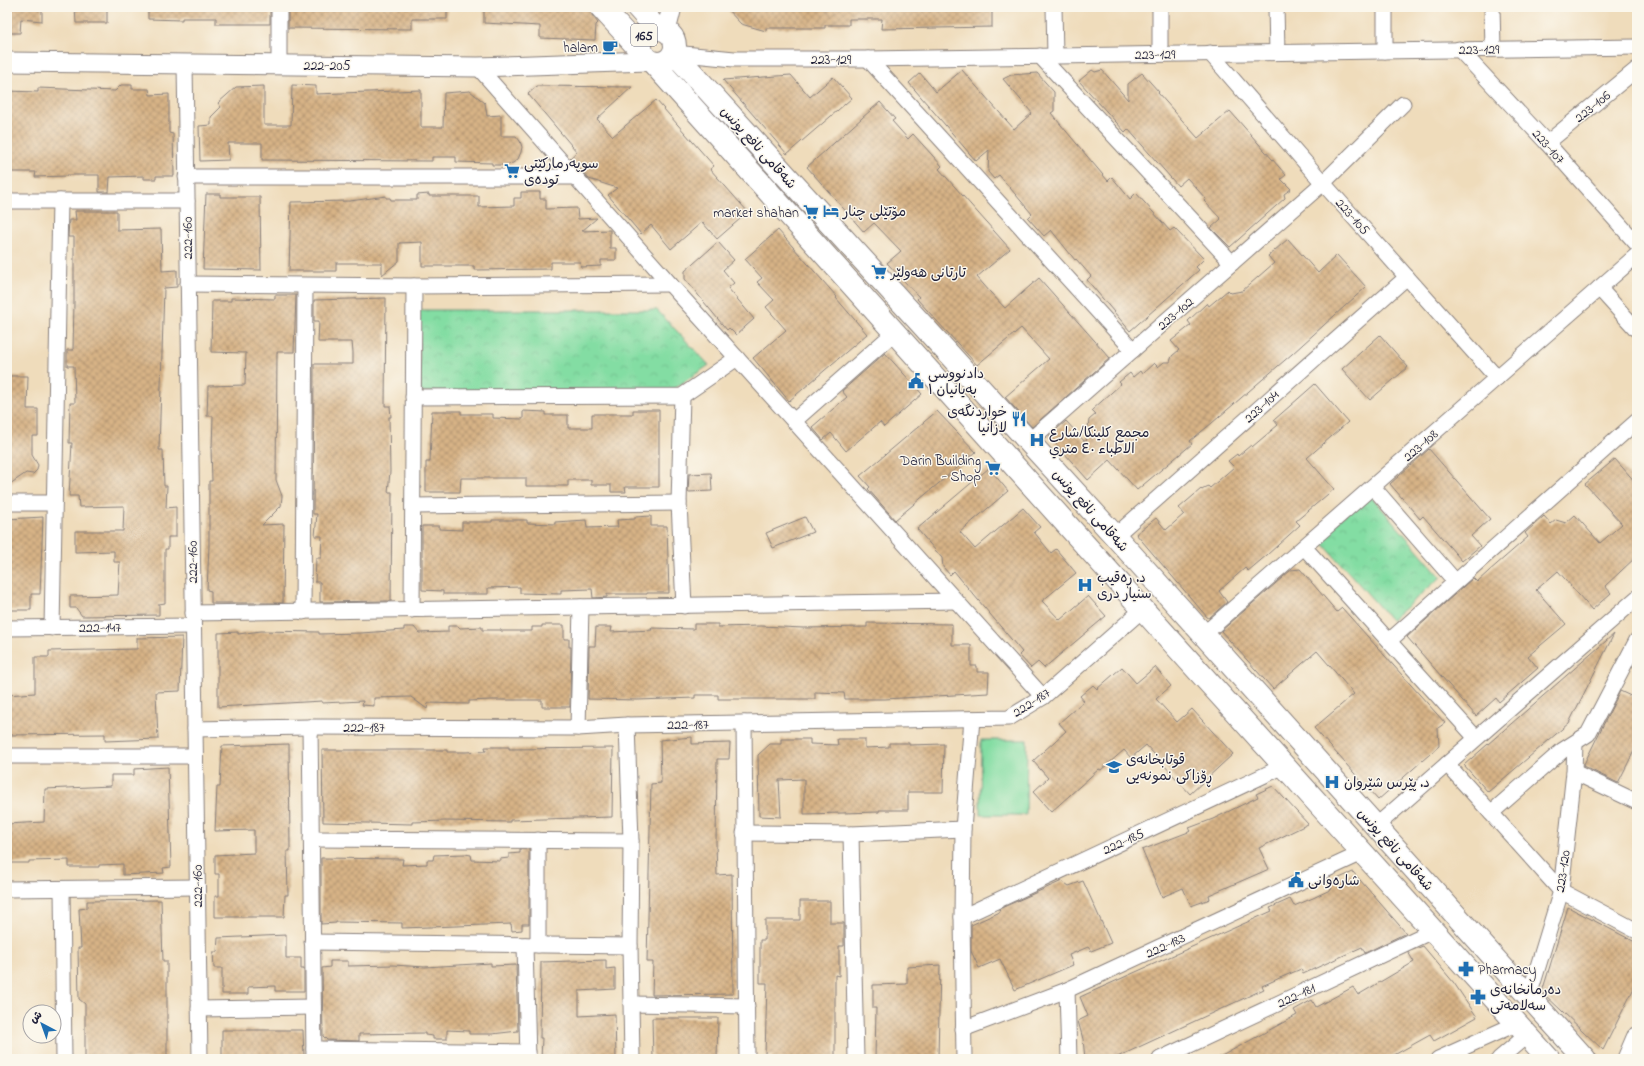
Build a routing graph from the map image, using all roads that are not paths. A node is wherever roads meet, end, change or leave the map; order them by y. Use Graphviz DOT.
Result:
graph roads {
  1 [pos="279,7"];
  2 [pos="601,7"];
  3 [pos="637,7"];
  4 [pos="672,7"];
  5 [pos="1054,7"];
  6 [pos="1160,7"];
  7 [pos="1276,7"];
  8 [pos="1384,7"];
  9 [pos="1492,7"];
  10 [pos="661,30"];
  11 [pos="1637,47"];
  12 [pos="1492,49"];
  13 [pos="1459,50"];
  14 [pos="1385,51"];
  15 [pos="1277,52"];
  16 [pos="674,53"];
  17 [pos="1210,53"];
  18 [pos="1160,54"];
  19 [pos="1040,56"];
  20 [pos="1055,56"];
  21 [pos="647,58"];
  22 [pos="868,59"];
  23 [pos="7,62"];
  24 [pos="185,64"];
  25 [pos="279,65"];
  26 [pos="478,67"];
  27 [pos="1637,69"];
  28 [pos="1403,104"];
  29 [pos="1547,143"];
  30 [pos="186,177"];
  31 [pos="576,177"];
  32 [pos="1323,183"];
  33 [pos="7,201"];
  34 [pos="60,201"];
  35 [pos="187,201"];
  36 [pos="1637,244"];
  37 [pos="1637,255"];
  38 [pos="1232,263"];
  39 [pos="1407,277"];
  40 [pos="188,284"];
  41 [pos="670,284"];
  42 [pos="305,286"];
  43 [pos="414,286"];
  44 [pos="1599,288"];
  45 [pos="1637,330"];
  46 [pos="895,332"];
  47 [pos="1133,350"];
  48 [pos="737,358"];
  49 [pos="1497,378"];
  50 [pos="413,396"];
  51 [pos="682,396"];
  52 [pos="794,421"];
  53 [pos="1637,421"];
  54 [pos="1028,442"];
  55 [pos="1373,486"];
  56 [pos="679,502"];
  57 [pos="7,503"];
  58 [pos="54,503"];
  59 [pos="413,506"];
  60 [pos="1115,536"];
  61 [pos="1304,547"];
  62 [pos="1455,581"];
  63 [pos="1637,598"];
  64 [pos="956,602"];
  65 [pos="684,606"];
  66 [pos="581,607"];
  67 [pos="412,610"];
  68 [pos="1142,610"];
  69 [pos="303,612"];
  70 [pos="193,620"];
  71 [pos="7,628"];
  72 [pos="52,628"];
  73 [pos="1203,635"];
  74 [pos="1637,640"];
  75 [pos="1389,641"];
  76 [pos="1043,697"];
  77 [pos="1261,700"];
  78 [pos="1240,718"];
  79 [pos="972,719"];
  80 [pos="744,723"];
  81 [pos="627,725"];
  82 [pos="310,727"];
  83 [pos="195,728"];
  84 [pos="578,728"];
  85 [pos="1476,738"];
  86 [pos="1574,743"];
  87 [pos="7,756"];
  88 [pos="195,756"];
  89 [pos="1447,764"];
  90 [pos="1284,766"];
  91 [pos="1574,772"];
  92 [pos="1637,802"];
  93 [pos="1492,813"];
  94 [pos="1375,827"];
  95 [pos="963,830"];
  96 [pos="744,833"];
  97 [pos="851,834"];
  98 [pos="312,839"];
  99 [pos="538,840"];
  100 [pos="631,841"];
  101 [pos="1362,853"];
  102 [pos="197,887"];
  103 [pos="7,889"];
  104 [pos="62,889"];
  105 [pos="1561,891"];
  106 [pos="962,917"];
  107 [pos="1432,931"];
  108 [pos="1637,931"];
  109 [pos="312,942"];
  110 [pos="532,945"];
  111 [pos="630,946"];
  112 [pos="1478,981"];
  113 [pos="1067,990"];
  114 [pos="1529,996"];
  115 [pos="631,1004"];
  116 [pos="747,1006"];
  117 [pos="313,1008"];
  118 [pos="199,1009"];
  119 [pos="963,1029"];
  120 [pos="1513,1035"];
  121 [pos="1637,1038"];
  122 [pos="314,1054"];
  123 [pos="528,1055"];
  124 [pos="64,1059"];
  125 [pos="200,1059"];
  126 [pos="632,1059"];
  127 [pos="747,1059"];
  128 [pos="856,1059"];
  129 [pos="964,1059"];
  130 [pos="1069,1059"];
  131 [pos="1160,1059"];
  132 [pos="1438,1059"];
  133 [pos="1499,1059"];
  134 [pos="1534,1059"];
  135 [pos="1549,1059"];
  136 [pos="1585,1059"];
  137 [pos="1628,1059"];
  1 -- 25 [label="street"];
  2 -- 21 [label="main road, شەقامی نافع یونس"];
  3 -- 10 [label="main road, شەقامی نافع یونس"];
  4 -- 10 [label="street"];
  5 -- 20 [label="street"];
  6 -- 18 [label="street"];
  7 -- 15 [label="street"];
  8 -- 14 [label="street"];
  9 -- 12 [label="street"];
  10 -- 16 [label="main road, شەقامی نافع یونس / 165"];
  10 -- 21 [label="main road, 165"];
  11 -- 12 [label="street, 223-129"];
  12 -- 13 [label="street, 223-129"];
  13 -- 14 [label="street, 223-129"];
  13 -- 29 [label="street, 223-107"];
  14 -- 15 [label="street, 223-129"];
  15 -- 17 [label="street, 223-129"];
  16 -- 21 [label="main road, 165"];
  16 -- 22 [label="street, 223-129"];
  16 -- 54 [label="main road, شەقامی نافع یونس"];
  17 -- 18 [label="street, 223-129"];
  17 -- 32 [label="street, 223-105"];
  18 -- 20 [label="street, 223-129"];
  19 -- 20 [label="street, 223-129"];
  19 -- 22 [label="street, 223-129"];
  19 -- 38 [label="street"];
  21 -- 26 [label="street, 222-205"];
  21 -- 46 [label="main road, شەقامی نافع یونس"];
  22 -- 47 [label="street"];
  23 -- 24 [label="street, 222-205"];
  24 -- 25 [label="street, 222-205"];
  24 -- 30 [label="street, 222-160"];
  25 -- 26 [label="street, 222-205"];
  26 -- 31 [label="street"];
  27 -- 29 [label="street, 223-106"];
  28 -- 32 [label="street, 223-102"];
  29 -- 36 [label="street, 223-107"];
  30 -- 31 [label="street"];
  30 -- 35 [label="street, 222-160"];
  31 -- 41 [label="street"];
  32 -- 38 [label="street, 223-102"];
  32 -- 39 [label="street, 223-105"];
  33 -- 34 [label="street"];
  34 -- 35 [label="street"];
  34 -- 58 [label="street"];
  35 -- 40 [label="street, 222-160"];
  37 -- 44 [label="street, 223-108"];
  38 -- 47 [label="street, 223-102"];
  39 -- 49 [label="street, 223-105"];
  39 -- 60 [label="street, 223-104"];
  40 -- 42 [label="street"];
  40 -- 70 [label="street, 222-160"];
  41 -- 43 [label="street"];
  41 -- 48 [label="street"];
  42 -- 43 [label="street"];
  42 -- 69 [label="street"];
  43 -- 50 [label="street"];
  44 -- 45 [label="street"];
  44 -- 49 [label="street, 223-108"];
  46 -- 52 [label="street"];
  46 -- 68 [label="main road, شەقامی نافع یونس"];
  47 -- 54 [label="street, 223-102"];
  48 -- 51 [label="street"];
  48 -- 52 [label="street"];
  49 -- 55 [label="street, 223-108"];
  50 -- 51 [label="street"];
  50 -- 59 [label="street"];
  51 -- 56 [label="street"];
  52 -- 64 [label="street"];
  53 -- 62 [label="street"];
  54 -- 60 [label="main road, شەقامی نافع یونس"];
  55 -- 61 [label="street, 223-108"];
  55 -- 62 [label="street"];
  56 -- 59 [label="street"];
  56 -- 65 [label="street"];
  57 -- 58 [label="street"];
  58 -- 72 [label="street"];
  59 -- 67 [label="street"];
  60 -- 73 [label="main road, شەقامی نافع یونس"];
  61 -- 73 [label="street, 223-108"];
  61 -- 75 [label="street"];
  62 -- 75 [label="street"];
  63 -- 85 [label="street"];
  64 -- 65 [label="street, 222-147"];
  64 -- 76 [label="street"];
  65 -- 66 [label="street, 222-147"];
  66 -- 67 [label="street, 222-147"];
  66 -- 84 [label="street"];
  67 -- 69 [label="street, 222-147"];
  68 -- 76 [label="street, 222-187"];
  68 -- 78 [label="main road, شەقامی نافع یونس"];
  69 -- 70 [label="street, 222-147"];
  70 -- 72 [label="street, 222-147"];
  70 -- 83 [label="street, 222-160"];
  71 -- 72 [label="street, 222-147"];
  73 -- 77 [label="main road, شەقامی نافع یونس"];
  74 -- 86 [label="street"];
  75 -- 85 [label="street"];
  76 -- 79 [label="street, 222-187"];
  77 -- 78 [label="main road"];
  77 -- 94 [label="main road, شەقامی نافع یونس"];
  78 -- 90 [label="main road, شەقامی نافع یونس"];
  79 -- 80 [label="street, 222-187"];
  79 -- 95 [label="street"];
  80 -- 81 [label="street, 222-187"];
  80 -- 96 [label="street"];
  81 -- 84 [label="street, 222-187"];
  81 -- 100 [label="street"];
  82 -- 83 [label="street, 222-187"];
  82 -- 84 [label="street, 222-187"];
  82 -- 98 [label="street"];
  83 -- 88 [label="street, 222-160"];
  85 -- 89 [label="street"];
  86 -- 91 [label="street, 223-120"];
  86 -- 93 [label="street"];
  87 -- 88 [label="street"];
  88 -- 102 [label="street, 222-160"];
  89 -- 93 [label="street"];
  89 -- 94 [label="street"];
  90 -- 101 [label="main road, شەقامی نافع یونس"];
  90 -- 106 [label="street, 222-185"];
  91 -- 92 [label="street"];
  91 -- 105 [label="street, 223-120"];
  93 -- 105 [label="street"];
  94 -- 114 [label="main road, شەقامی نافع یونس"];
  95 -- 97 [label="street"];
  95 -- 106 [label="street"];
  96 -- 97 [label="street"];
  96 -- 116 [label="street"];
  97 -- 128 [label="street"];
  98 -- 99 [label="street"];
  98 -- 109 [label="street"];
  99 -- 100 [label="street"];
  99 -- 110 [label="street"];
  100 -- 111 [label="street"];
  101 -- 107 [label="main road, شەقامی نافع یونس"];
  101 -- 113 [label="street, 222-183"];
  102 -- 104 [label="street"];
  102 -- 118 [label="street, 222-160"];
  103 -- 104 [label="street"];
  104 -- 124 [label="street"];
  105 -- 108 [label="street"];
  105 -- 114 [label="street, 223-120"];
  106 -- 119 [label="street"];
  107 -- 112 [label="main road, شەقامی نافع یونس"];
  107 -- 131 [label="street, 222-181"];
  109 -- 110 [label="street"];
  109 -- 117 [label="street"];
  110 -- 111 [label="street"];
  110 -- 123 [label="street"];
  111 -- 115 [label="street"];
  112 -- 120 [label="main road"];
  112 -- 135 [label="main road, شەقامی نافع یونس"];
  113 -- 119 [label="street, 222-183"];
  113 -- 130 [label="street"];
  114 -- 136 [label="main road, شەقامی نافع یونس"];
  115 -- 116 [label="street"];
  115 -- 126 [label="street"];
  116 -- 127 [label="street"];
  117 -- 118 [label="street"];
  117 -- 122 [label="street"];
  118 -- 125 [label="street, 222-160"];
  119 -- 129 [label="street"];
  120 -- 132 [label="street"];
  120 -- 133 [label="street"];
  120 -- 134 [label="main road"];
  121 -- 137 [label="main road"];
  122 -- 123 [label="street"];
}
